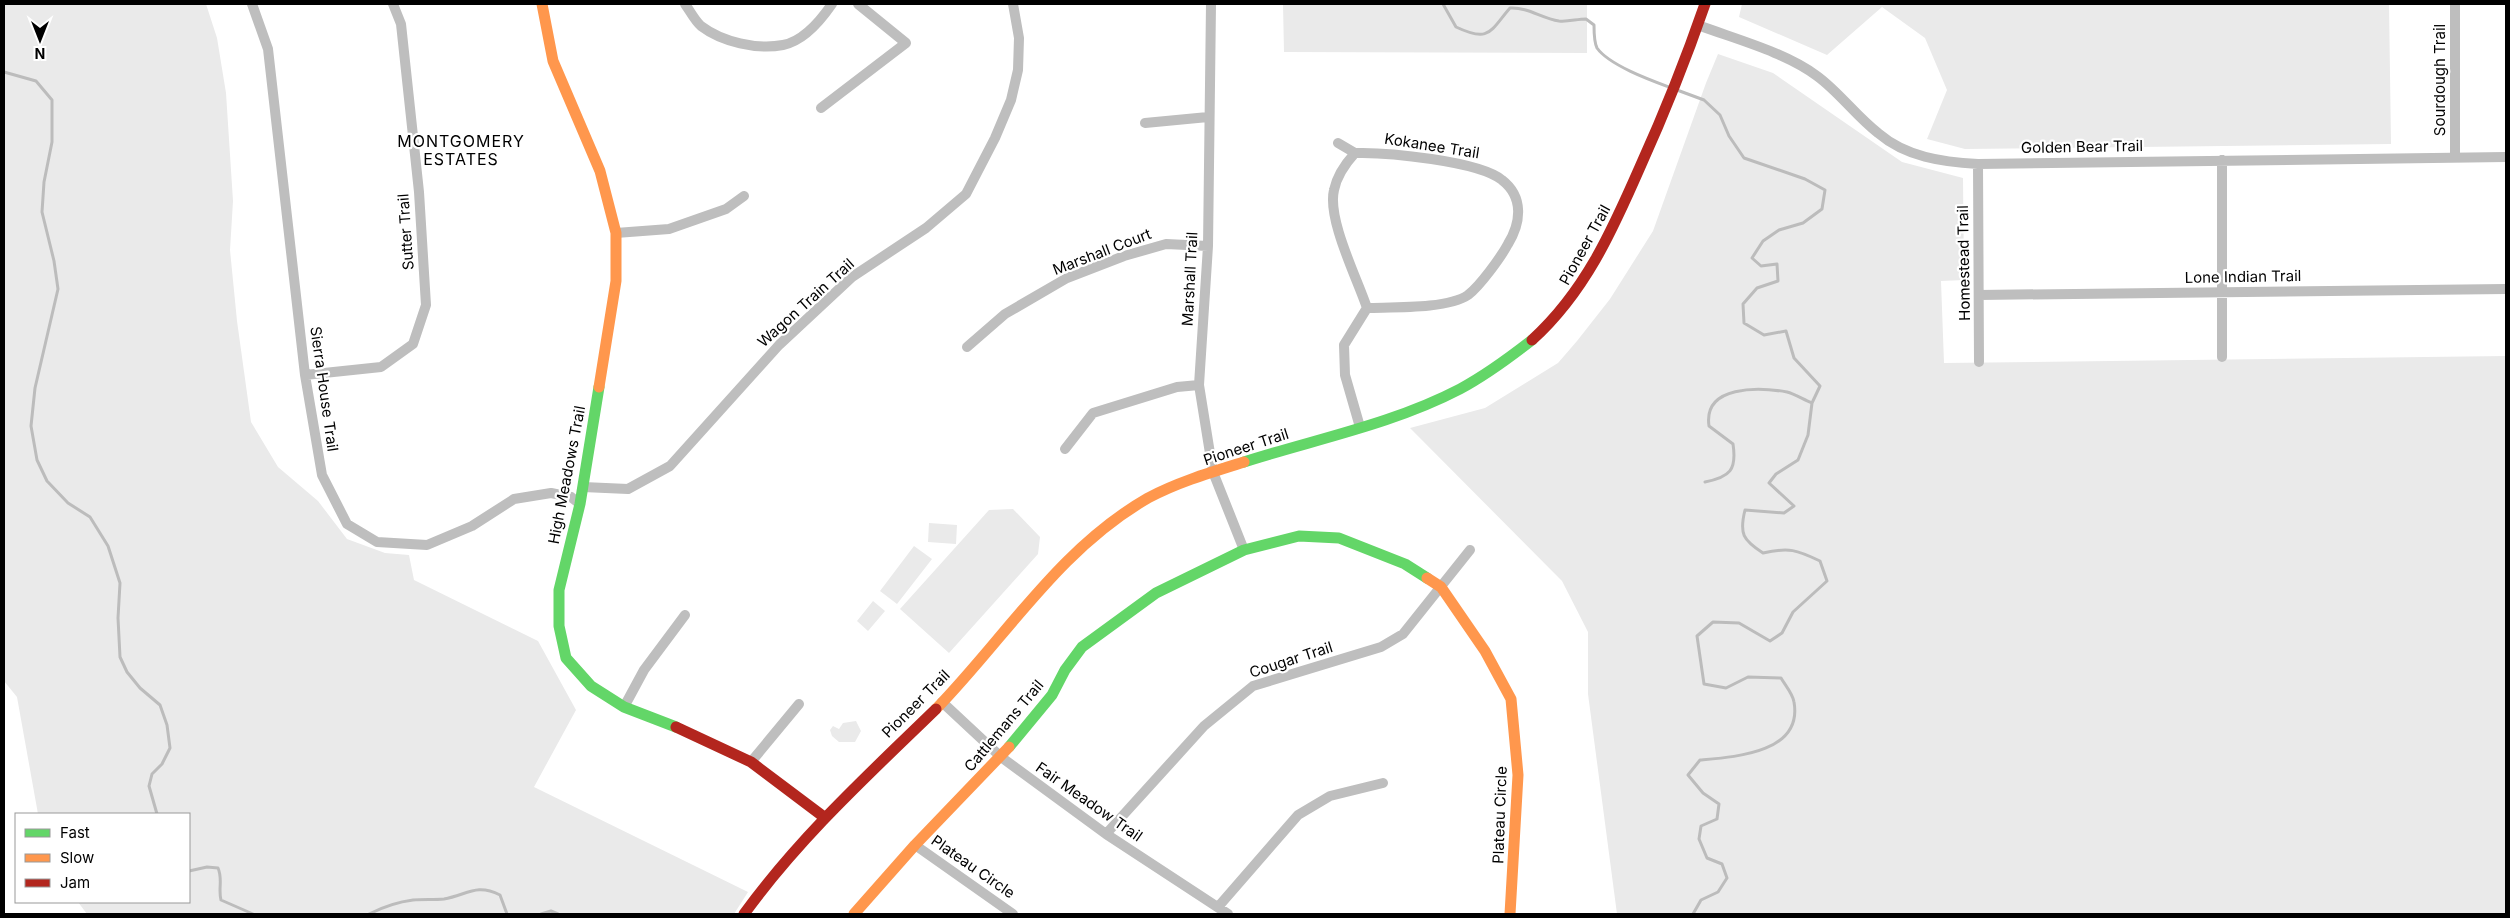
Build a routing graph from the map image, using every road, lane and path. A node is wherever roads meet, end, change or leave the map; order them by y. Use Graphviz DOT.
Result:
graph roads {
  1 [pos="252,4"];
  2 [pos="393,4"];
  3 [pos="542,4"];
  4 [pos="685,4"];
  5 [pos="832,4"];
  6 [pos="858,4"];
  7 [pos="1012,4"];
  8 [pos="1211,4"];
  9 [pos="1705,4"];
  10 [pos="2455,4"];
  11 [pos="1698,25"];
  12 [pos="820,108"];
  13 [pos="1208,117"];
  14 [pos="1145,123"];
  15 [pos="1338,143"];
  16 [pos="1354,153"];
  17 [pos="2455,156"];
  18 [pos="2506,156"];
  19 [pos="2222,160"];
  20 [pos="1978,164"];
  21 [pos="744,196"];
  22 [pos="616,233"];
  23 [pos="1208,246"];
  24 [pos="2506,289"];
  25 [pos="2222,293"];
  26 [pos="1979,295"];
  27 [pos="1368,308"];
  28 [pos="967,347"];
  29 [pos="2222,357"];
  30 [pos="1979,362"];
  31 [pos="305,375"];
  32 [pos="1199,385"];
  33 [pos="1360,427"];
  34 [pos="1065,449"];
  35 [pos="1213,472"];
  36 [pos="583,488"];
  37 [pos="580,504"];
  38 [pos="1244,550"];
  39 [pos="1470,550"];
  40 [pos="1440,587"];
  41 [pos="685,615"];
  42 [pos="942,702"];
  43 [pos="799,704"];
  44 [pos="624,707"];
  45 [pos="1001,757"];
  46 [pos="751,762"];
  47 [pos="1383,783"];
  48 [pos="824,817"];
  49 [pos="1106,834"];
  50 [pos="915,845"];
  51 [pos="1218,907"];
  52 [pos="744,914"];
  53 [pos="854,914"];
  54 [pos="1013,914"];
  55 [pos="1228,914"];
  56 [pos="1510,914"];
  1 -- 31 [label="street, Sierra House Trail"];
  2 -- 31 [label="street, Sutter Trail"];
  3 -- 22 [label="street, High Meadows Trail"];
  4 -- 5 [label="street"];
  6 -- 12 [label="street"];
  7 -- 36 [label="street, Wagon Train Trail"];
  8 -- 13 [label="street, Marshall Trail"];
  9 -- 11 [label="street, Pioneer Trail"];
  10 -- 17 [label="street, Sourdough Trail"];
  11 -- 20 [label="street, Golden Bear Trail"];
  11 -- 33 [label="street, Pioneer Trail"];
  13 -- 14 [label="street"];
  13 -- 23 [label="street, Marshall Trail"];
  15 -- 16 [label="street"];
  16 -- 27 [label="street"];
  16 -- 27 [label="street, Kokanee Trail"];
  17 -- 18 [label="street, Golden Bear Trail"];
  17 -- 19 [label="street, Golden Bear Trail"];
  19 -- 20 [label="street, Golden Bear Trail"];
  19 -- 25 [label="street"];
  20 -- 26 [label="street, Homestead Trail"];
  21 -- 22 [label="street"];
  22 -- 36 [label="street, High Meadows Trail"];
  23 -- 28 [label="street, Marshall Court"];
  23 -- 32 [label="street, Marshall Trail"];
  24 -- 25 [label="street, Lone Indian Trail"];
  25 -- 26 [label="street, Lone Indian Trail"];
  25 -- 29 [label="street"];
  26 -- 30 [label="street, Homestead Trail"];
  27 -- 33 [label="street"];
  31 -- 37 [label="street, Sierra House Trail"];
  32 -- 34 [label="street"];
  32 -- 35 [label="street, Marshall Trail"];
  33 -- 35 [label="street, Pioneer Trail"];
  35 -- 38 [label="street, Marshall Trail"];
  35 -- 42 [label="street, Pioneer Trail"];
  36 -- 37 [label="street, High Meadows Trail"];
  37 -- 44 [label="street, High Meadows Trail"];
  38 -- 40 [label="street, Cattlemans Trail"];
  38 -- 45 [label="street, Cattlemans Trail"];
  39 -- 40 [label="street, Cougar Trail"];
  40 -- 49 [label="street, Cougar Trail"];
  40 -- 56 [label="street, Plateau Circle"];
  41 -- 44 [label="street"];
  42 -- 45 [label="street, Fair Meadow Trail"];
  42 -- 48 [label="street, Pioneer Trail"];
  43 -- 46 [label="street"];
  44 -- 46 [label="street, High Meadows Trail"];
  45 -- 49 [label="street, Fair Meadow Trail"];
  45 -- 50 [label="street, Cattlemans Trail"];
  46 -- 48 [label="street, High Meadows Trail"];
  47 -- 51 [label="street"];
  48 -- 52 [label="street, Pioneer Trail"];
  49 -- 51 [label="street, Fair Meadow Trail"];
  50 -- 53 [label="street, Cattlemans Trail"];
  50 -- 54 [label="street, Plateau Circle"];
  51 -- 55 [label="street, Fair Meadow Trail"];
}
